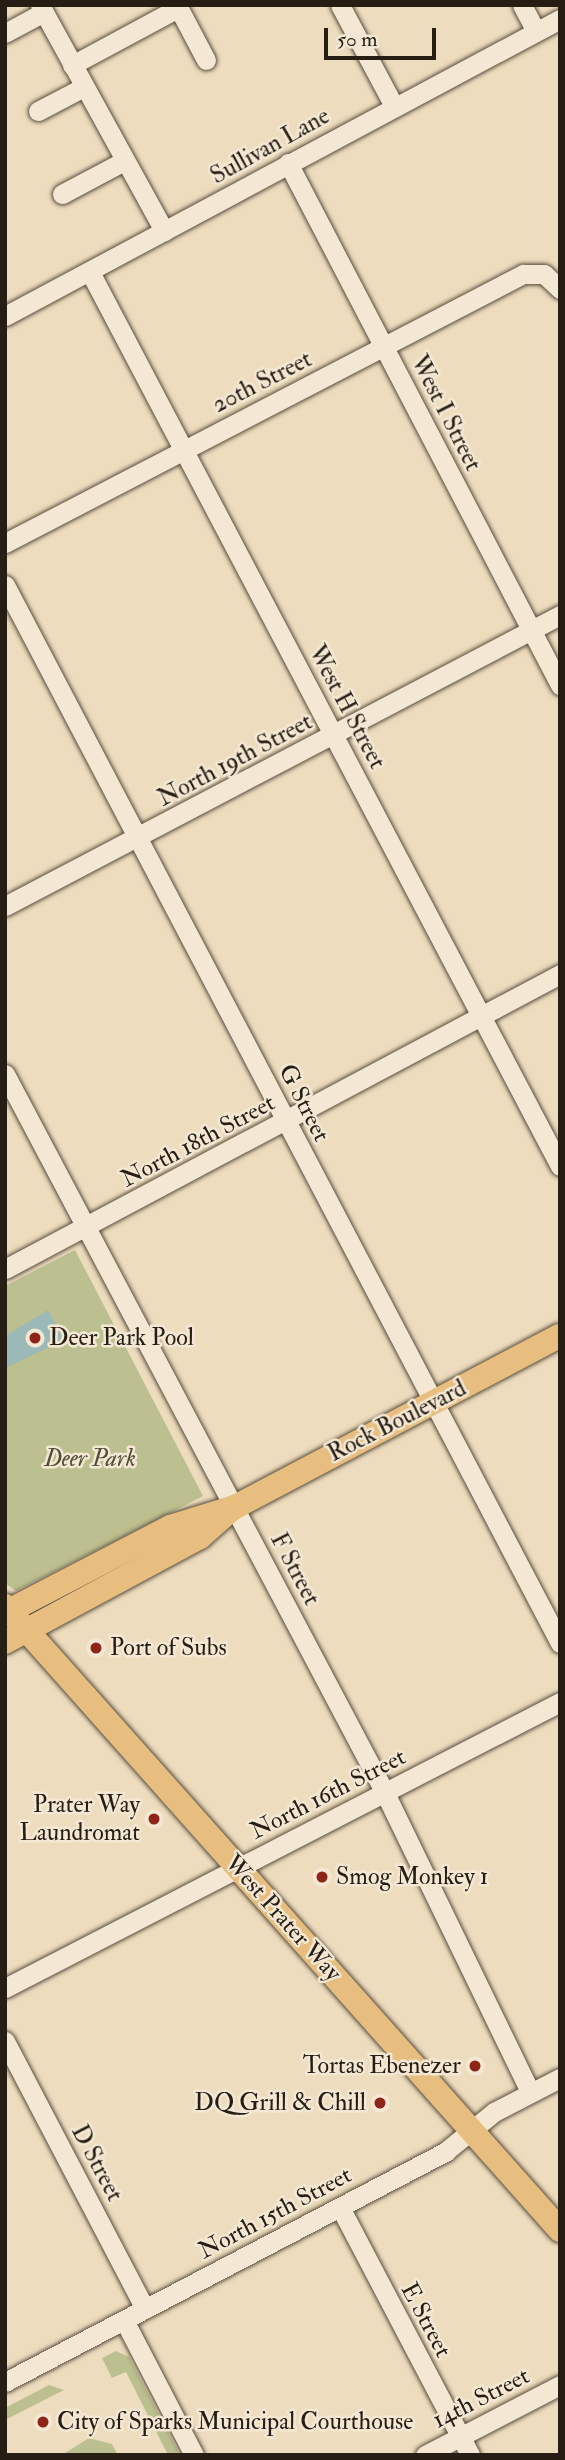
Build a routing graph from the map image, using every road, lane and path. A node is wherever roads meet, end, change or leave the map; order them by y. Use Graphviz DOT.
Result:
graph roads {
  1 [pos="341,5"];
  2 [pos="522,5"];
  3 [pos="178,6"];
  4 [pos="42,9"];
  5 [pos="560,19"];
  6 [pos="536,31"];
  7 [pos="5,33"];
  8 [pos="206,60"];
  9 [pos="72,65"];
  10 [pos="84,87"];
  11 [pos="394,106"];
  12 [pos="38,111"];
  13 [pos="124,161"];
  14 [pos="288,163"];
  15 [pos="62,194"];
  16 [pos="164,231"];
  17 [pos="90,272"];
  18 [pos="560,289"];
  19 [pos="5,316"];
  20 [pos="384,347"];
  21 [pos="183,450"];
  22 [pos="5,543"];
  23 [pos="5,585"];
  24 [pos="560,615"];
  25 [pos="531,630"];
  26 [pos="560,685"];
  27 [pos="334,735"];
  28 [pos="138,838"];
  29 [pos="5,906"];
  30 [pos="560,974"];
  31 [pos="481,1016"];
  32 [pos="5,1074"];
  33 [pos="287,1122"];
  34 [pos="560,1166"];
  35 [pos="88,1226"];
  36 [pos="5,1269"];
  37 [pos="560,1336"];
  38 [pos="430,1404"];
  39 [pos="235,1507"];
  40 [pos="7,1610"];
  41 [pos="27,1631"];
  42 [pos="5,1642"];
  43 [pos="560,1643"];
  44 [pos="560,1702"];
  45 [pos="385,1793"];
  46 [pos="237,1867"];
  47 [pos="5,1988"];
  48 [pos="5,2040"];
  49 [pos="560,2078"];
  50 [pos="530,2092"];
  51 [pos="471,2131"];
  52 [pos="340,2207"];
  53 [pos="560,2230"];
  54 [pos="145,2308"];
  55 [pos="124,2320"];
  56 [pos="5,2382"];
  57 [pos="560,2385"];
  58 [pos="460,2436"];
  59 [pos="194,2455"];
  60 [pos="425,2455"];
  61 [pos="470,2455"];
  1 -- 11 [label="street"];
  2 -- 6 [label="street"];
  3 -- 8 [label="street"];
  3 -- 9 [label="street"];
  4 -- 7 [label="street"];
  4 -- 9 [label="street"];
  5 -- 6 [label="street, Sullivan Lane"];
  6 -- 11 [label="street, Sullivan Lane"];
  9 -- 10 [label="street"];
  10 -- 12 [label="street"];
  10 -- 13 [label="street"];
  11 -- 14 [label="street, Sullivan Lane"];
  13 -- 15 [label="street"];
  13 -- 16 [label="street"];
  14 -- 16 [label="street, Sullivan Lane"];
  14 -- 20 [label="street, West I Street"];
  16 -- 17 [label="street, Sullivan Lane"];
  17 -- 19 [label="street, Sullivan Lane"];
  17 -- 21 [label="street, West H Street"];
  18 -- 20 [label="street, 20th Street"];
  20 -- 21 [label="street, 20th Street"];
  20 -- 25 [label="street, West I Street"];
  21 -- 22 [label="street, 20th Street"];
  21 -- 27 [label="street, West H Street"];
  23 -- 28 [label="street, G Street"];
  24 -- 25 [label="street, North 19th Street"];
  25 -- 26 [label="street, West I Street"];
  25 -- 27 [label="street, North 19th Street"];
  27 -- 28 [label="street, North 19th Street"];
  27 -- 31 [label="street, West H Street"];
  28 -- 29 [label="street, North 19th Street"];
  28 -- 33 [label="street, G Street"];
  30 -- 31 [label="street, North 18th Street"];
  31 -- 33 [label="street, North 18th Street"];
  31 -- 34 [label="street, West H Street"];
  32 -- 35 [label="street, F Street"];
  33 -- 35 [label="street, North 18th Street"];
  33 -- 38 [label="street, G Street"];
  35 -- 36 [label="street, North 18th Street"];
  35 -- 39 [label="street, F Street"];
  37 -- 38 [label="main road, Rock Boulevard"];
  38 -- 39 [label="main road, Rock Boulevard"];
  38 -- 43 [label="street, G Street"];
  39 -- 40 [label="main road, Rock Boulevard"];
  39 -- 41 [label="main road, Rock Boulevard"];
  39 -- 45 [label="street, F Street"];
  40 -- 41 [label="main road, West Prater Way"];
  41 -- 42 [label="main road, Rock Boulevard"];
  41 -- 46 [label="main road, West Prater Way"];
  44 -- 45 [label="street, North 16th Street"];
  45 -- 46 [label="street, North 16th Street"];
  45 -- 50 [label="street, F Street"];
  46 -- 47 [label="street, North 16th Street"];
  46 -- 51 [label="main road, West Prater Way"];
  48 -- 54 [label="street, D Street"];
  49 -- 50 [label="street, North 15th Street"];
  50 -- 51 [label="street, North 15th Street"];
  51 -- 52 [label="street, North 15th Street"];
  51 -- 53 [label="main road, West Prater Way"];
  52 -- 54 [label="street, North 15th Street"];
  52 -- 58 [label="street, E Street"];
  54 -- 55 [label="street, North 15th Street"];
  55 -- 56 [label="street, North 15th Street"];
  55 -- 59 [label="street"];
  57 -- 58 [label="street, 14th Street"];
  58 -- 60 [label="street, 14th Street"];
  58 -- 61 [label="street, E Street"];
}
